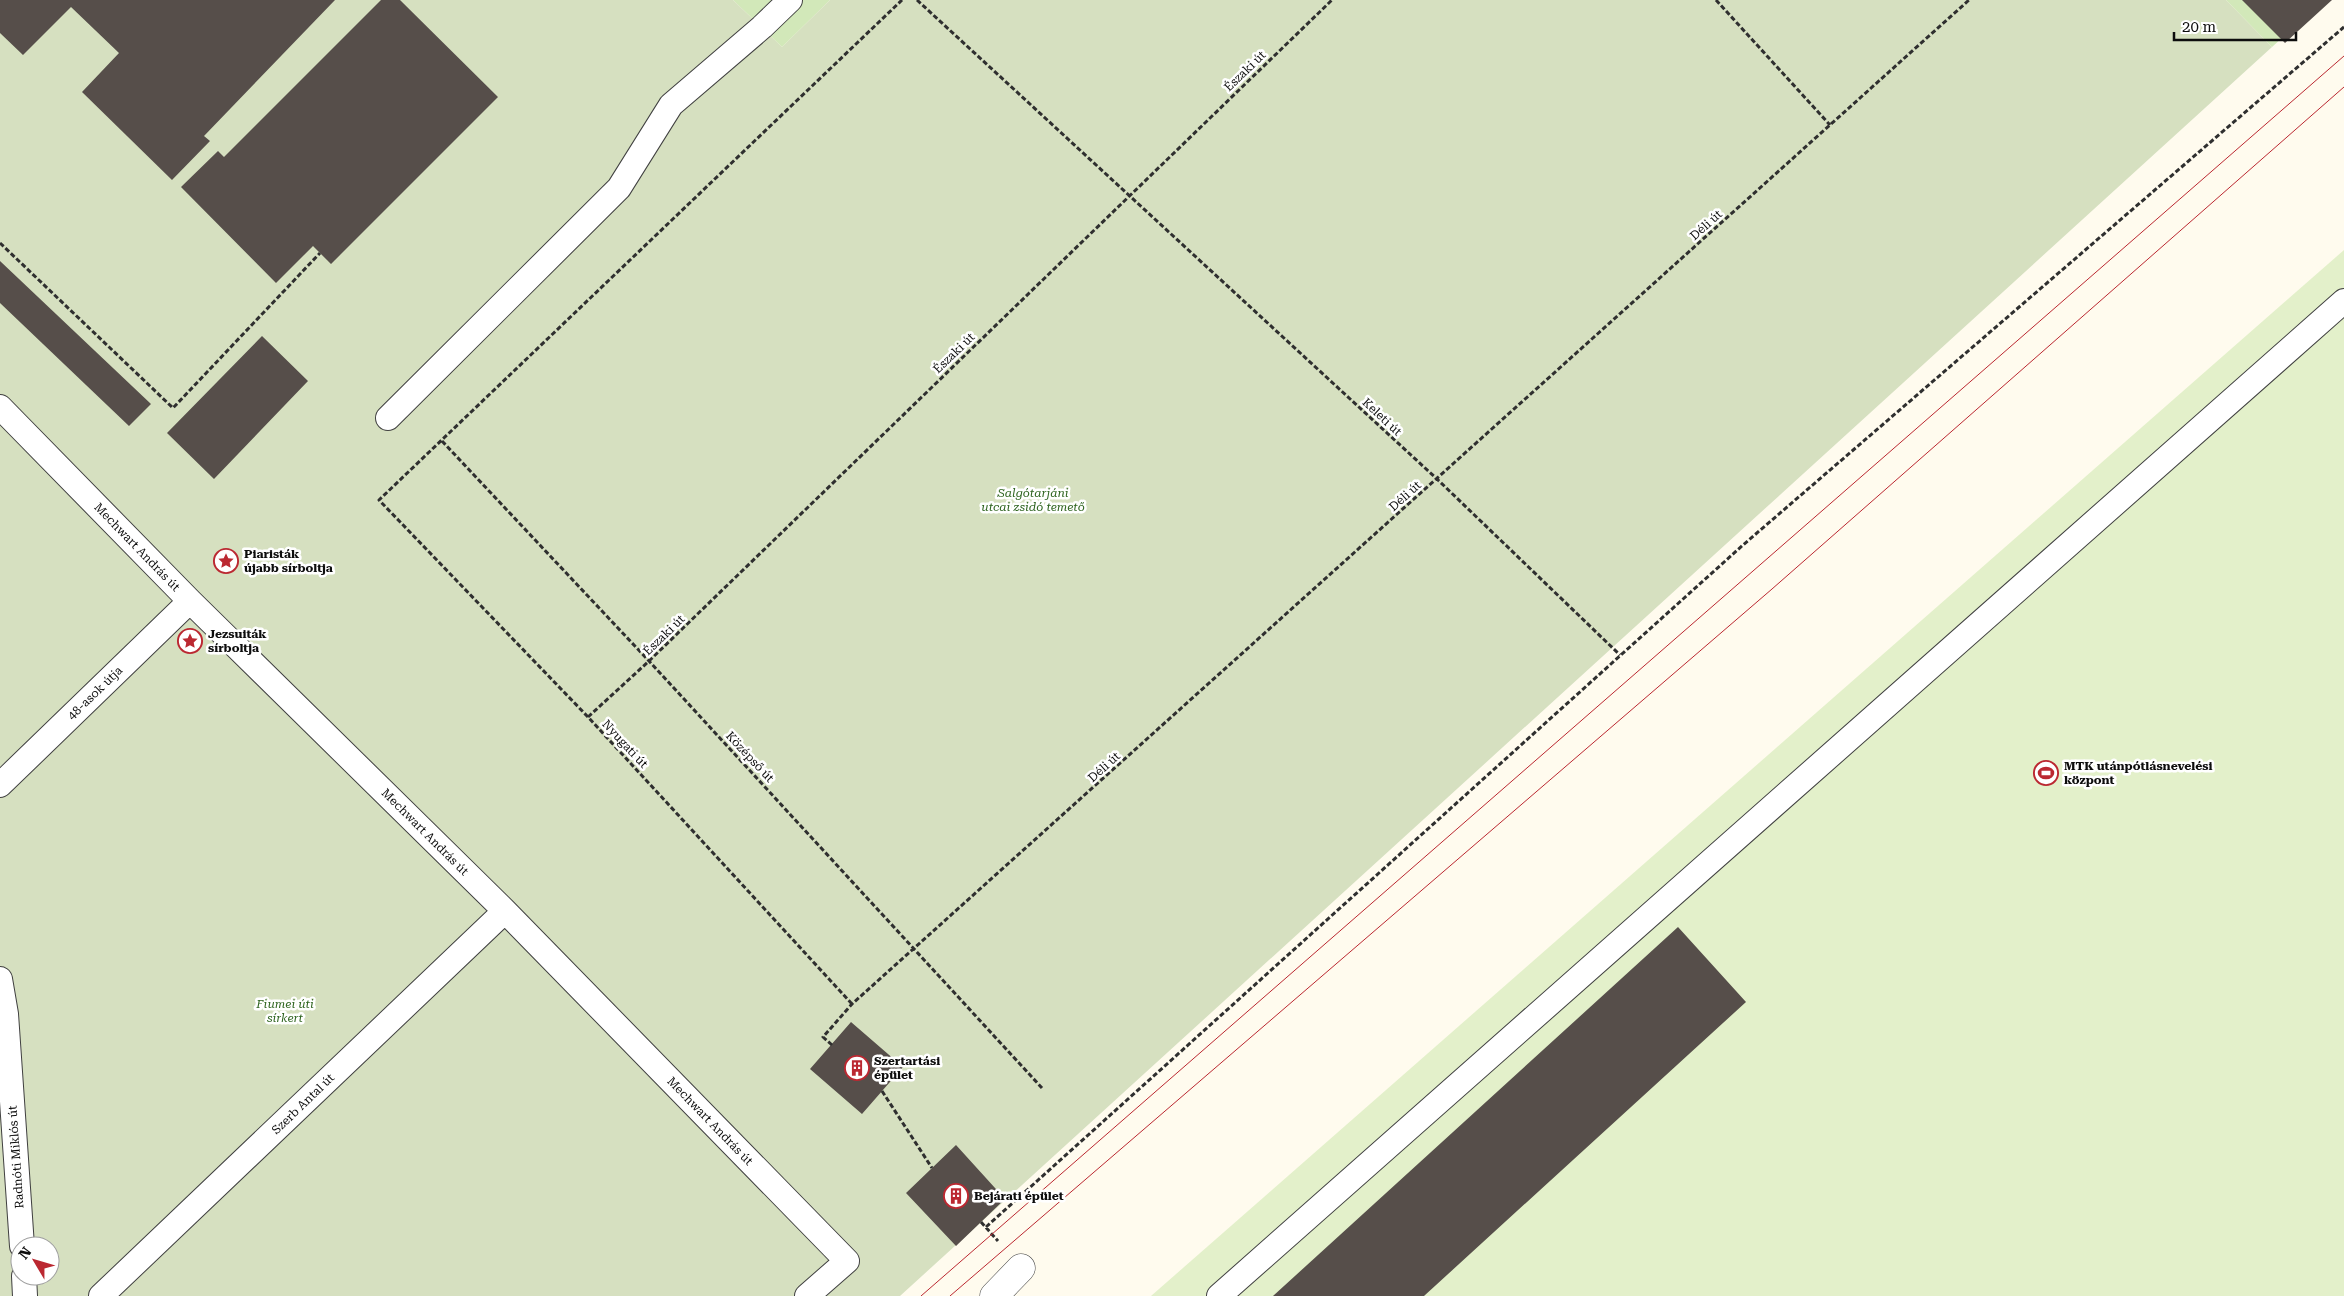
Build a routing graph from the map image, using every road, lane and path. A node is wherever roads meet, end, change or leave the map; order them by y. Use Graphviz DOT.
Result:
graph roads {
  1 [pos="790,0"];
  2 [pos="902,0"];
  3 [pos="917,0"];
  4 [pos="1332,0"];
  5 [pos="1716,0"];
  6 [pos="1969,0"];
  7 [pos="2344,28"];
  8 [pos="1830,125"];
  9 [pos="1129,196"];
  10 [pos="0,243"];
  11 [pos="320,253"];
  12 [pos="2344,301"];
  13 [pos="0,407"];
  14 [pos="388,418"];
  15 [pos="442,441"];
  16 [pos="1437,479"];
  17 [pos="190,601"];
  18 [pos="1620,655"];
  19 [pos="649,661"];
  20 [pos="588,717"];
  21 [pos="0,785"];
  22 [pos="505,911"];
  23 [pos="914,949"];
  24 [pos="0,979"];
  25 [pos="852,1004"];
  26 [pos="832,1045"];
  27 [pos="1042,1088"];
  28 [pos="882,1091"];
  29 [pos="932,1168"];
  30 [pos="986,1227"];
  31 [pos="21,1236"];
  32 [pos="1021,1268"];
  33 [pos="101,1296"];
  34 [pos="807,1296"];
  35 [pos="994,1296"];
  36 [pos="1219,1296"];
  1 -- 14 [label="lane"];
  2 -- 15 [label="path"];
  3 -- 9 [label="path, Keleti út"];
  4 -- 9 [label="path, Északi út"];
  5 -- 8 [label="path"];
  6 -- 8 [label="path, Déli út"];
  7 -- 18 [label="path"];
  8 -- 16 [label="path, Déli út"];
  9 -- 16 [label="path, Keleti út"];
  9 -- 19 [label="path, Északi út"];
  10 -- 11 [label="path"];
  12 -- 36 [label="lane"];
  13 -- 17 [label="lane, Mechwart András út"];
  15 -- 19 [label="path, Középső út"];
  15 -- 20 [label="path, Nyugati út"];
  16 -- 18 [label="path, Keleti út"];
  16 -- 23 [label="path, Déli út"];
  17 -- 21 [label="lane, 48-asok útja"];
  17 -- 22 [label="lane, Mechwart András út"];
  18 -- 30 [label="path"];
  19 -- 20 [label="path, Északi út"];
  19 -- 23 [label="path, Középső út"];
  20 -- 25 [label="path, Nyugati út"];
  22 -- 33 [label="lane, Szerb Antal út"];
  22 -- 34 [label="lane, Mechwart András út"];
  23 -- 25 [label="path, Déli út"];
  23 -- 27 [label="path, Középső út"];
  24 -- 31 [label="lane, Radnóti Miklós út"];
  25 -- 26 [label="path, Déli út"];
  28 -- 29 [label="path"];
  32 -- 35 [label="street"];
}
